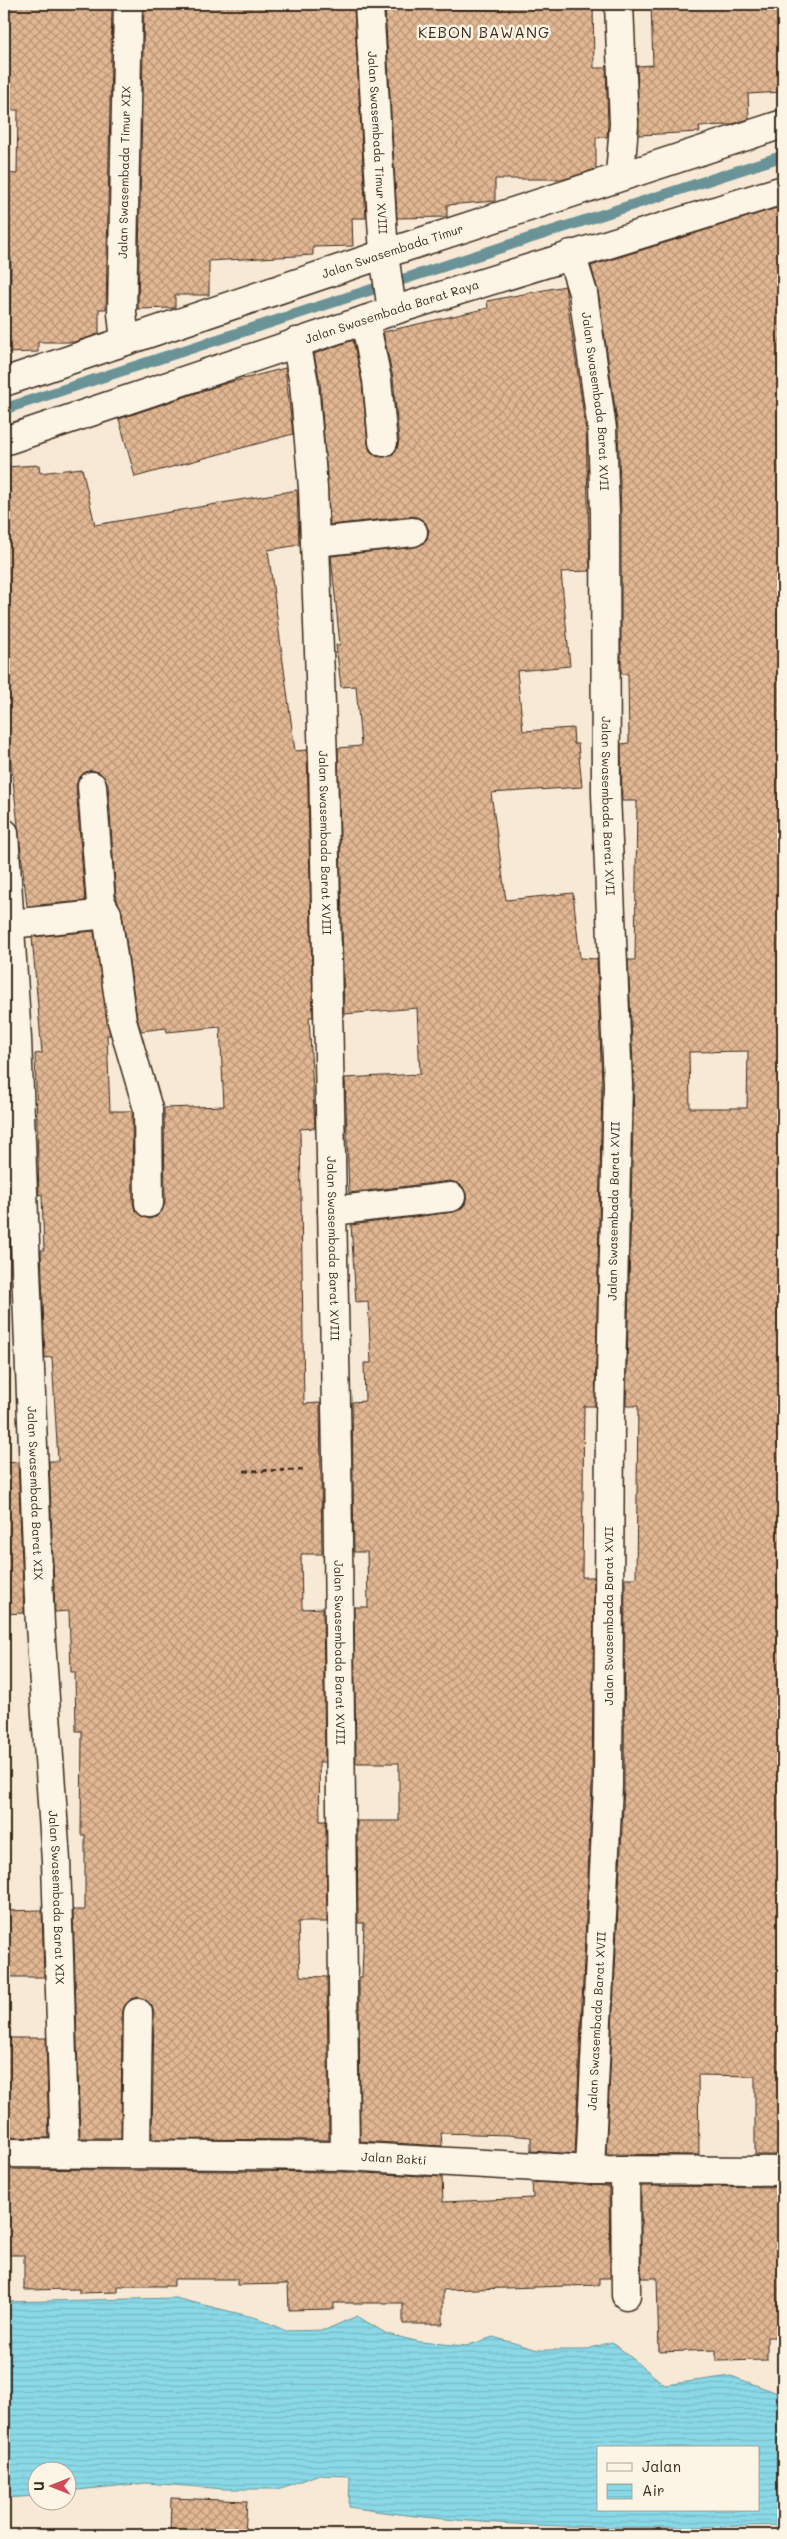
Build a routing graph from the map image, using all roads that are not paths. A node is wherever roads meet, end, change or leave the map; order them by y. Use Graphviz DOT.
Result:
graph roads {
  1 [pos="128,4"];
  2 [pos="369,4"];
  3 [pos="619,4"];
  4 [pos="783,124"];
  5 [pos="620,176"];
  6 [pos="783,190"];
  7 [pos="570,254"];
  8 [pos="385,263"];
  9 [pos="392,308"];
  10 [pos="365,320"];
  11 [pos="125,341"];
  12 [pos="296,342"];
  13 [pos="4,382"];
  14 [pos="4,442"];
  15 [pos="383,442"];
  16 [pos="413,532"];
  17 [pos="315,542"];
  18 [pos="92,786"];
  19 [pos="4,833"];
  20 [pos="107,914"];
  21 [pos="10,924"];
  22 [pos="451,1196"];
  23 [pos="149,1203"];
  24 [pos="332,1211"];
  25 [pos="138,2013"];
  26 [pos="4,2153"];
  27 [pos="65,2153"];
  28 [pos="136,2153"];
  29 [pos="345,2156"];
  30 [pos="590,2170"];
  31 [pos="625,2171"];
  32 [pos="783,2171"];
  33 [pos="626,2295"];
  1 -- 11 [label="street, Jalan Swasembada Timur XIX"];
  2 -- 8 [label="street, Jalan Swasembada Timur XVIII"];
  3 -- 5 [label="street"];
  4 -- 5 [label="street, Jalan Swasembada Timur"];
  5 -- 8 [label="street, Jalan Swasembada Timur"];
  6 -- 7 [label="street, Jalan Swasembada Barat Raya"];
  7 -- 9 [label="street, Jalan Swasembada Barat Raya"];
  7 -- 30 [label="street, Jalan Swasembada Barat XVII"];
  8 -- 9 [label="street, Jalan Swasembada Timur XVIII"];
  8 -- 11 [label="street, Jalan Swasembada Timur"];
  9 -- 10 [label="street, Jalan Swasembada Barat Raya"];
  10 -- 12 [label="street, Jalan Swasembada Barat Raya"];
  10 -- 15 [label="street"];
  11 -- 13 [label="street, Jalan Swasembada Timur"];
  12 -- 14 [label="street, Jalan Swasembada Barat Raya"];
  12 -- 17 [label="street, Jalan Swasembada Barat XVIII"];
  16 -- 17 [label="street"];
  17 -- 24 [label="street, Jalan Swasembada Barat XVIII"];
  18 -- 20 [label="street"];
  19 -- 21 [label="street, Jalan Swasembada Barat XIX"];
  20 -- 21 [label="street"];
  20 -- 23 [label="street"];
  21 -- 27 [label="street, Jalan Swasembada Barat XIX"];
  22 -- 24 [label="street"];
  24 -- 29 [label="street, Jalan Swasembada Barat XVIII"];
  25 -- 28 [label="street"];
  26 -- 27 [label="street, Jalan Bakti"];
  27 -- 28 [label="street, Jalan Bakti"];
  28 -- 29 [label="street, Jalan Bakti"];
  29 -- 30 [label="street, Jalan Bakti"];
  30 -- 31 [label="street, Jalan Bakti"];
  31 -- 32 [label="street, Jalan Bakti"];
  31 -- 33 [label="street"];
}
